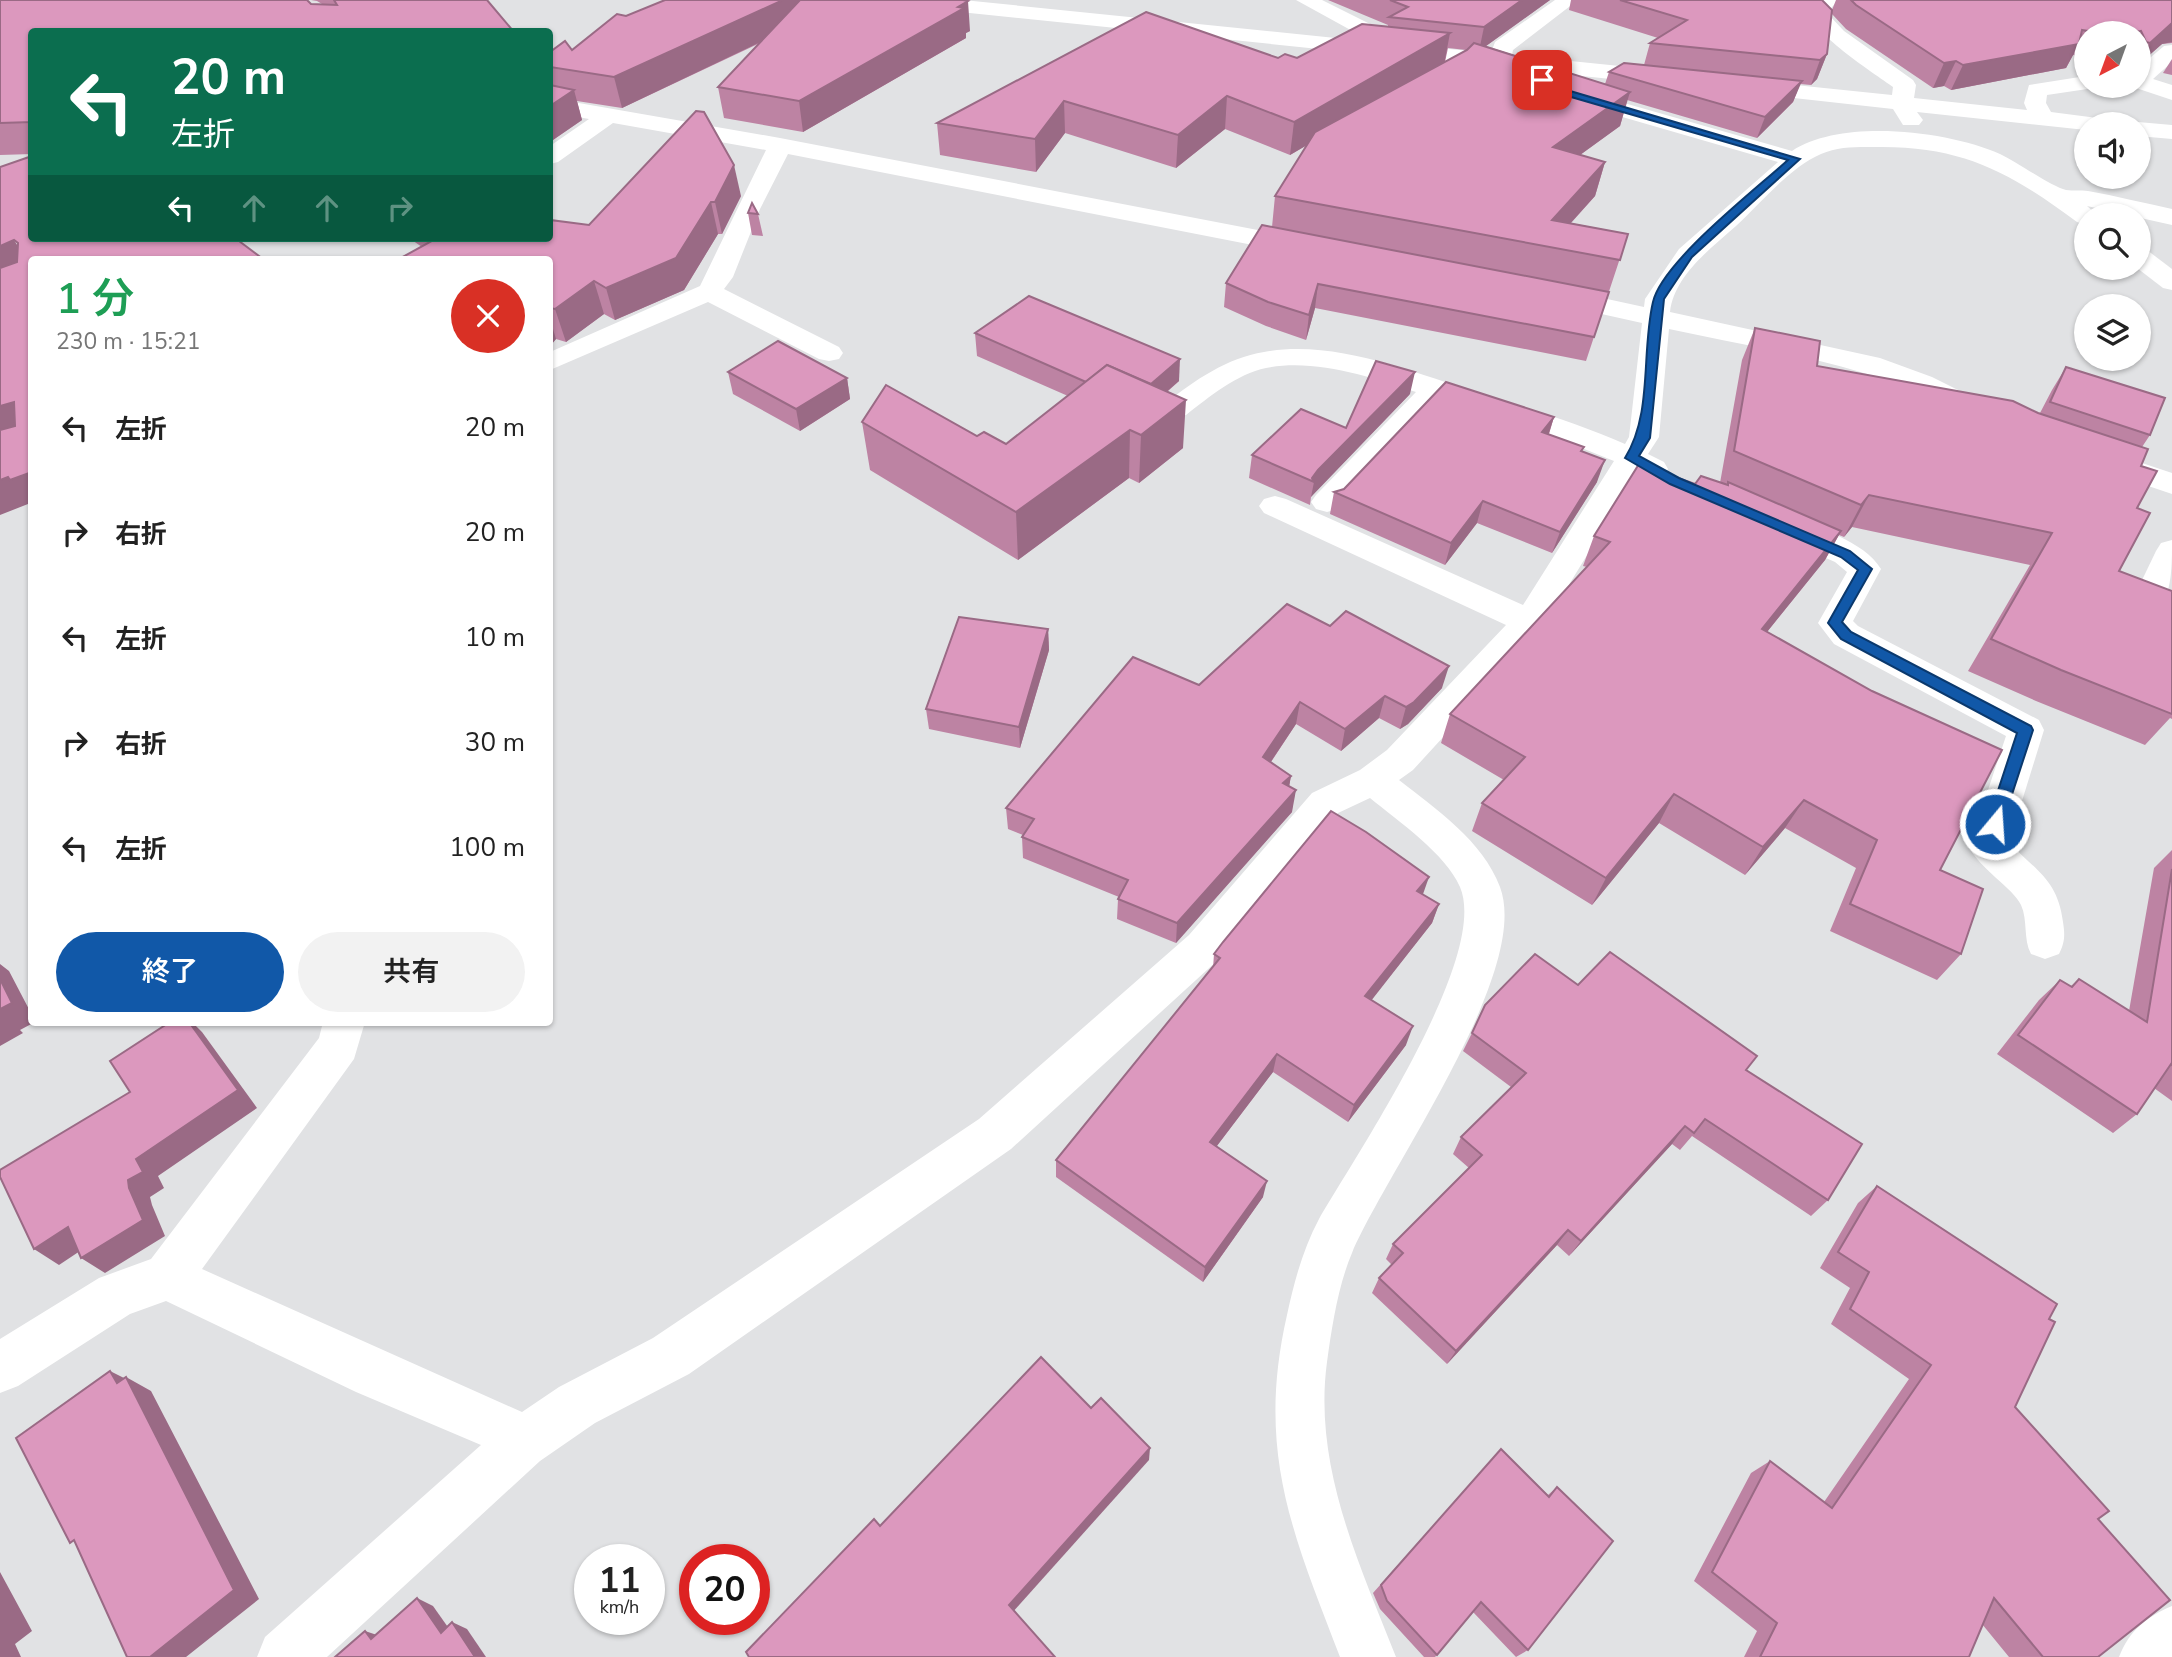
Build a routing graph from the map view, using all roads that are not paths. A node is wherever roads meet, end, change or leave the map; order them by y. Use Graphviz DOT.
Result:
graph roads {
  1 [pos="902,0"];
  2 [pos="1306,0"];
  3 [pos="1567,0"];
  4 [pos="1792,0"];
  5 [pos="1823,4"];
  6 [pos="1004,5"];
  7 [pos="1365,47"];
  8 [pos="2172,51"];
  9 [pos="1468,57"];
  10 [pos="1500,60"];
  11 [pos="1541,65"];
  12 [pos="2151,69"];
  13 [pos="1451,75"];
  14 [pos="1679,80"];
  15 [pos="1721,84"];
  16 [pos="2074,85"];
  17 [pos="2151,85"];
  18 [pos="2172,93"];
  19 [pos="1901,104"];
  20 [pos="553,106"];
  21 [pos="608,115"];
  22 [pos="2043,118"];
  23 [pos="2074,121"];
  24 [pos="2151,130"];
  25 [pos="2172,132"];
  26 [pos="1923,139"];
  27 [pos="553,155"];
  28 [pos="774,155"];
  29 [pos="1795,159"];
  30 [pos="867,186"];
  31 [pos="2060,197"];
  32 [pos="2074,208"];
  33 [pos="2172,217"];
  34 [pos="1327,251"];
  35 [pos="2151,266"];
  36 [pos="2172,282"];
  37 [pos="1532,291"];
  38 [pos="709,292"];
  39 [pos="1656,315"];
  40 [pos="829,353"];
  41 [pos="553,361"];
  42 [pos="1435,389"];
  43 [pos="1177,409"];
  44 [pos="1994,418"];
  45 [pos="2081,453"];
  46 [pos="1632,458"];
  47 [pos="2172,484"];
  48 [pos="1686,486"];
  49 [pos="1327,502"];
  50 [pos="1275,506"];
  51 [pos="1760,517"];
  52 [pos="2172,551"];
  53 [pos="2149,601"];
  54 [pos="1530,621"];
  55 [pos="1373,780"];
  56 [pos="2045,942"];
  57 [pos="343,1026"];
  58 [pos="167,1277"];
  59 [pos="0,1367"];
  60 [pos="522,1443"];
  61 [pos="2172,1634"];
  62 [pos="285,1657"];
  63 [pos="1368,1657"];
  64 [pos="2147,1657"];
  1 -- 6 [label="street"];
  2 -- 7 [label="street"];
  3 -- 10 [label="street"];
  4 -- 5 [label="street"];
  5 -- 19 [label="street"];
  6 -- 7 [label="street"];
  7 -- 9 [label="street"];
  8 -- 12 [label="street"];
  9 -- 10 [label="street"];
  9 -- 13 [label="street"];
  10 -- 11 [label="street"];
  11 -- 14 [label="street"];
  11 -- 29 [label="street"];
  15 -- 19 [label="street"];
  16 -- 22 [label="street"];
  17 -- 18 [label="street"];
  19 -- 22 [label="street"];
  19 -- 26 [label="street"];
  20 -- 21 [label="street"];
  21 -- 27 [label="street"];
  21 -- 28 [label="street"];
  22 -- 23 [label="street"];
  24 -- 25 [label="street"];
  26 -- 29 [label="street"];
  26 -- 31 [label="street"];
  28 -- 30 [label="street"];
  28 -- 34 [label="street"];
  28 -- 38 [label="street"];
  29 -- 39 [label="street"];
  31 -- 32 [label="street"];
  31 -- 33 [label="street"];
  35 -- 36 [label="street"];
  37 -- 39 [label="street"];
  38 -- 40 [label="street"];
  38 -- 41 [label="street"];
  39 -- 44 [label="street"];
  39 -- 46 [label="street"];
  42 -- 43 [label="street"];
  42 -- 46 [label="street"];
  42 -- 49 [label="street"];
  45 -- 47 [label="street"];
  46 -- 48 [label="street"];
  46 -- 54 [label="street"];
  50 -- 54 [label="street"];
  51 -- 56 [label="street"];
  52 -- 53 [label="street"];
  54 -- 55 [label="street"];
  55 -- 60 [label="street"];
  55 -- 63 [label="street"];
  57 -- 58 [label="street"];
  58 -- 59 [label="street"];
  58 -- 60 [label="street"];
  60 -- 62 [label="street"];
  61 -- 64 [label="street"];
}
